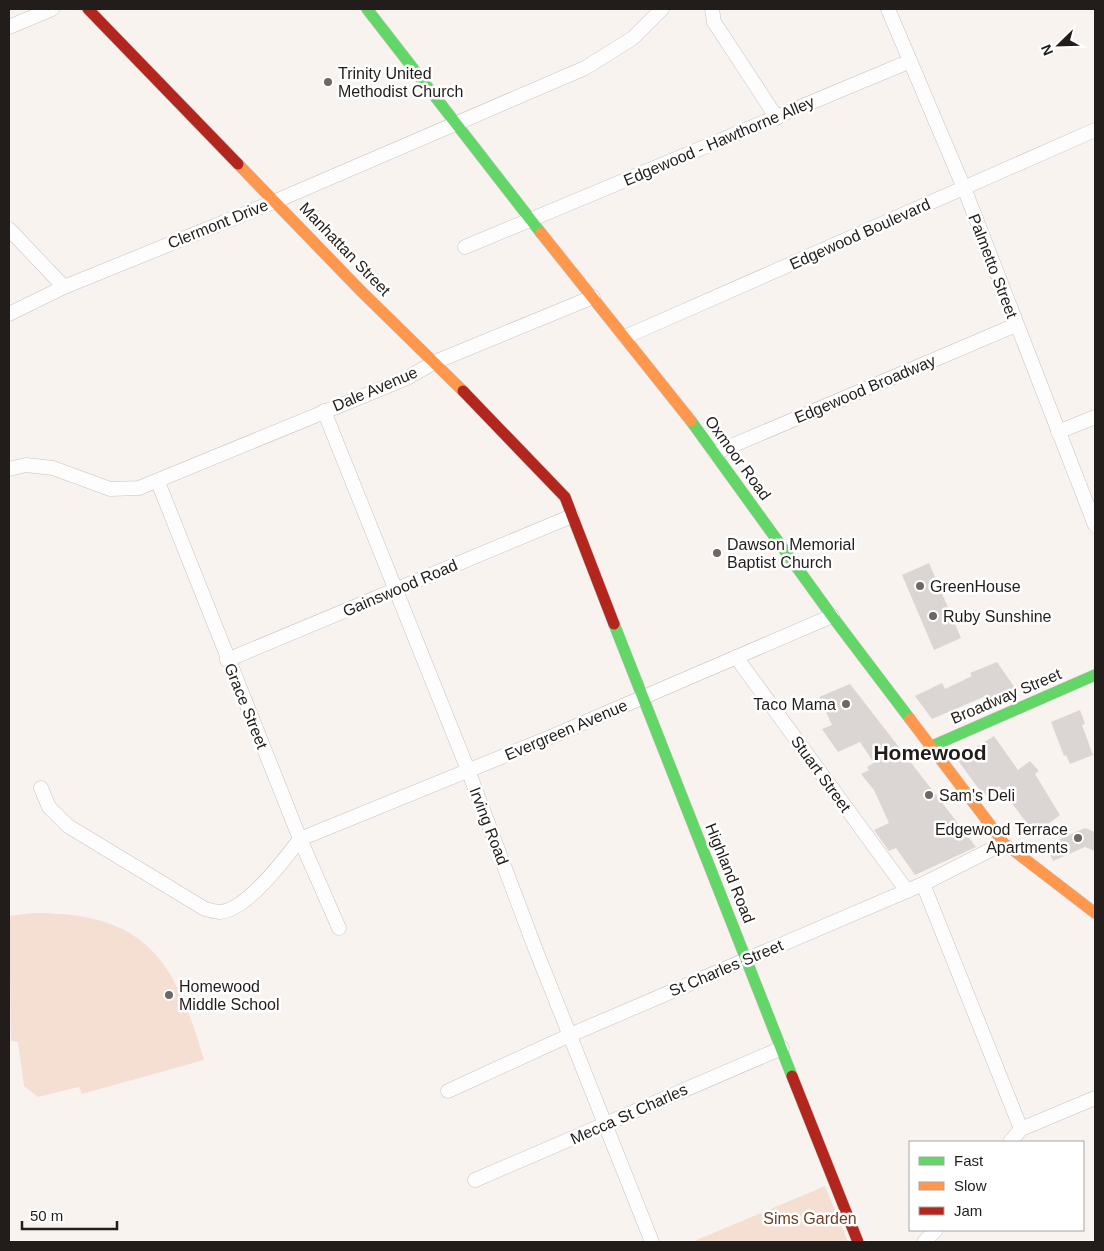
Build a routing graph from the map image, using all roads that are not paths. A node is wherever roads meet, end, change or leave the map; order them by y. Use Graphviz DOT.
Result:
graph roads {
  1 [pos="52,9"];
  2 [pos="88,9"];
  3 [pos="367,9"];
  4 [pos="662,9"];
  5 [pos="712,9"];
  6 [pos="888,9"];
  7 [pos="9,27"];
  8 [pos="908,62"];
  9 [pos="776,118"];
  10 [pos="455,122"];
  11 [pos="1095,130"];
  12 [pos="964,188"];
  13 [pos="276,201"];
  14 [pos="530,219"];
  15 [pos="9,229"];
  16 [pos="465,246"];
  17 [pos="64,287"];
  18 [pos="593,297"];
  19 [pos="9,314"];
  20 [pos="1016,325"];
  21 [pos="625,337"];
  22 [pos="435,362"];
  23 [pos="324,411"];
  24 [pos="1095,416"];
  25 [pos="1058,432"];
  26 [pos="715,454"];
  27 [pos="9,469"];
  28 [pos="158,482"];
  29 [pos="572,516"];
  30 [pos="1095,525"];
  31 [pos="396,589"];
  32 [pos="832,616"];
  33 [pos="736,657"];
  34 [pos="227,660"];
  35 [pos="1095,675"];
  36 [pos="642,698"];
  37 [pos="930,747"];
  38 [pos="468,770"];
  39 [pos="40,788"];
  40 [pos="300,839"];
  41 [pos="1004,844"];
  42 [pos="922,884"];
  43 [pos="907,890"];
  44 [pos="1095,912"];
  45 [pos="339,928"];
  46 [pos="747,959"];
  47 [pos="570,1035"];
  48 [pos="782,1048"];
  49 [pos="448,1091"];
  50 [pos="1095,1098"];
  51 [pos="606,1123"];
  52 [pos="1021,1129"];
  53 [pos="1011,1141"];
  54 [pos="475,1180"];
  55 [pos="935,1231"];
  56 [pos="652,1242"];
  57 [pos="858,1242"];
  58 [pos="924,1242"];
  1 -- 7 [label="street"];
  2 -- 13 [label="street, Manhattan Street"];
  3 -- 10 [label="street, Oxmoor Road"];
  4 -- 10 [label="street, Clermont Drive"];
  5 -- 9 [label="street"];
  6 -- 8 [label="street, Palmetto Street"];
  8 -- 9 [label="street, Edgewood - Hawthorne Alley"];
  8 -- 12 [label="street, Palmetto Street"];
  9 -- 14 [label="street, Edgewood - Hawthorne Alley"];
  10 -- 13 [label="street, Clermont Drive"];
  10 -- 14 [label="street, Oxmoor Road"];
  11 -- 12 [label="street, Edgewood Boulevard"];
  12 -- 20 [label="street, Palmetto Street"];
  12 -- 21 [label="street, Edgewood Boulevard"];
  13 -- 17 [label="street, Clermont Drive"];
  13 -- 22 [label="street, Manhattan Street"];
  14 -- 16 [label="street, Edgewood - Hawthorne Alley"];
  14 -- 18 [label="street, Oxmoor Road"];
  15 -- 17 [label="street"];
  17 -- 19 [label="street, Clermont Drive"];
  18 -- 21 [label="street, Oxmoor Road"];
  18 -- 22 [label="street, Dale Avenue"];
  20 -- 25 [label="street, Palmetto Street"];
  20 -- 26 [label="street, Edgewood Broadway"];
  21 -- 26 [label="street, Oxmoor Road"];
  22 -- 23 [label="street, Dale Avenue"];
  22 -- 29 [label="street, Manhattan Street"];
  23 -- 28 [label="street, Dale Avenue"];
  23 -- 31 [label="street, Irving Road"];
  24 -- 25 [label="street"];
  25 -- 30 [label="street, Palmetto Street"];
  26 -- 32 [label="street, Oxmoor Road"];
  27 -- 28 [label="street, Dale Avenue"];
  28 -- 34 [label="street, Grace Street"];
  29 -- 31 [label="street, Gainswood Road"];
  29 -- 36 [label="street, Highland Road"];
  31 -- 34 [label="street, Gainswood Road"];
  31 -- 38 [label="street, Irving Road"];
  32 -- 33 [label="street, Evergreen Avenue"];
  32 -- 37 [label="street, Oxmoor Road"];
  33 -- 36 [label="street, Evergreen Avenue"];
  33 -- 43 [label="street, Stuart Street"];
  34 -- 40 [label="street, Grace Street"];
  35 -- 37 [label="street, Broadway Street"];
  36 -- 38 [label="street, Evergreen Avenue"];
  36 -- 46 [label="street, Highland Road"];
  37 -- 41 [label="street, Oxmoor Road"];
  38 -- 40 [label="street, Evergreen Avenue"];
  38 -- 47 [label="street, Irving Road"];
  39 -- 40 [label="street"];
  40 -- 45 [label="street, Grace Street"];
  41 -- 42 [label="street, St Charles Street"];
  41 -- 44 [label="street, Oxmoor Road"];
  42 -- 43 [label="street, St Charles Street"];
  42 -- 52 [label="street"];
  43 -- 46 [label="street, St Charles Street"];
  46 -- 47 [label="street, St Charles Street"];
  46 -- 48 [label="street, Highland Road"];
  47 -- 49 [label="street, St Charles Street"];
  47 -- 51 [label="street, Irving Road"];
  48 -- 51 [label="street, Mecca St Charles"];
  48 -- 57 [label="street, Highland Road"];
  50 -- 52 [label="street"];
  51 -- 54 [label="street, Mecca St Charles"];
  51 -- 56 [label="street, Irving Road"];
  52 -- 53 [label="street"];
  55 -- 58 [label="street"];
}
